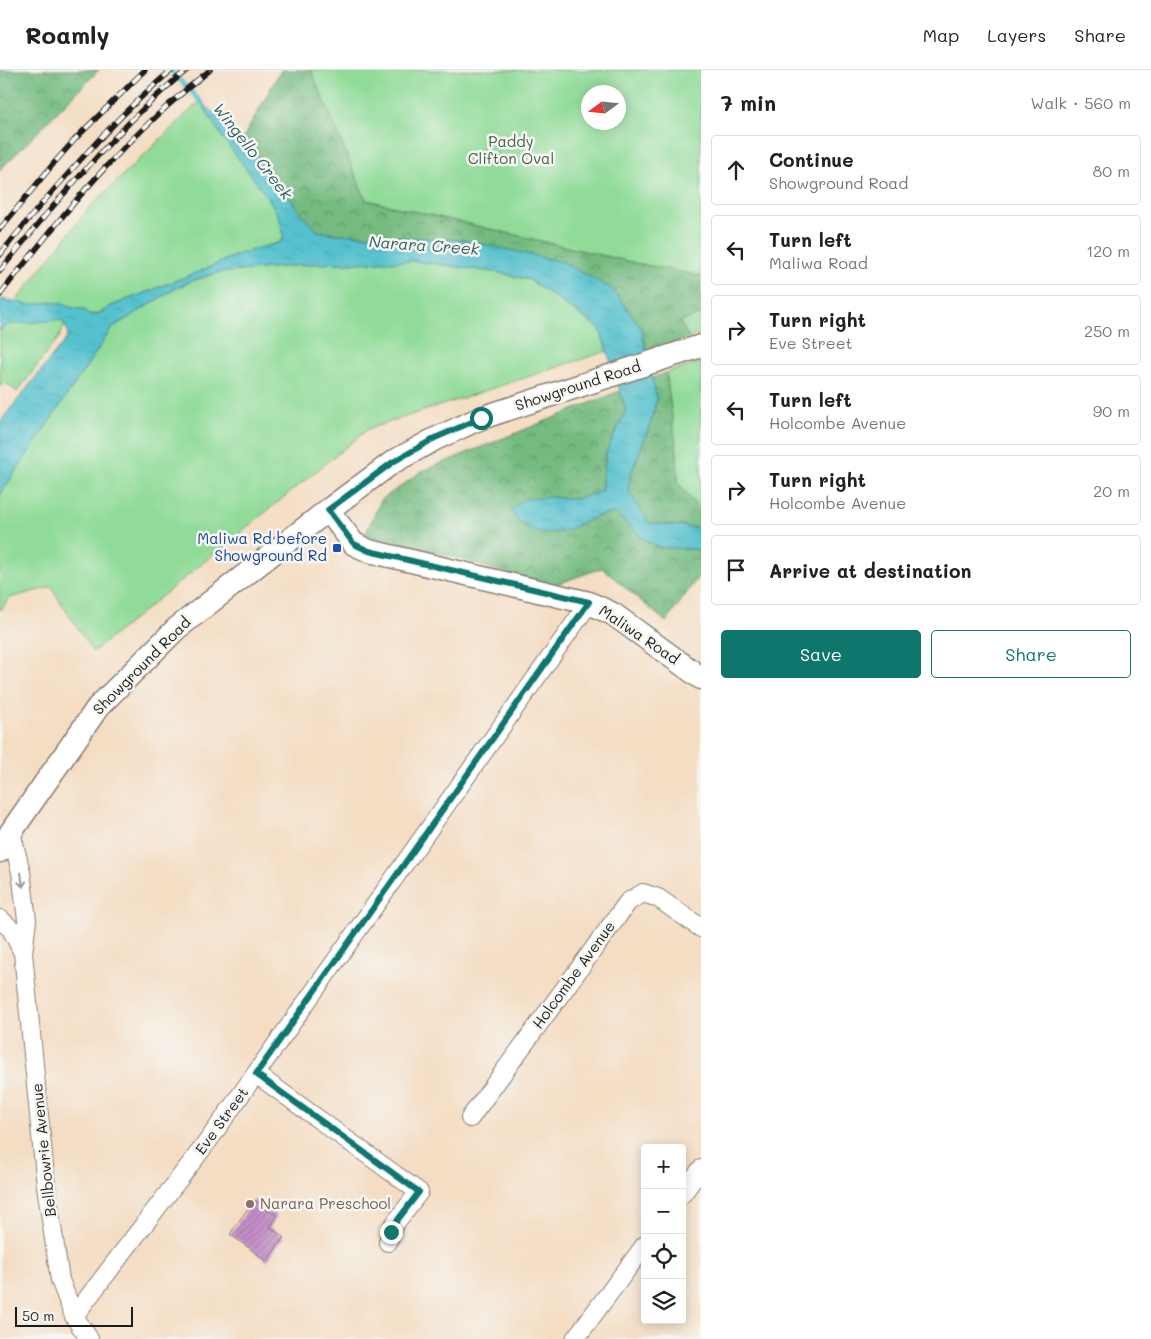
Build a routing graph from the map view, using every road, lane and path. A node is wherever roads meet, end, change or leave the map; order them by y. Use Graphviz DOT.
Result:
graph roads {
  1 [pos="701,346"];
  2 [pos="328,510"];
  3 [pos="589,602"];
  4 [pos="701,678"];
  5 [pos="6,842"];
  6 [pos="0,919"];
  7 [pos="701,928"];
  8 [pos="24,953"];
  9 [pos="256,1074"];
  10 [pos="470,1118"];
  11 [pos="701,1168"];
  12 [pos="686,1189"];
  13 [pos="388,1242"];
  14 [pos="641,1250"];
  15 [pos="74,1316"];
  16 [pos="90,1339"];
  17 [pos="575,1339"];
  1 -- 2 [label="street, Showground Road"];
  2 -- 3 [label="street, Maliwa Road"];
  2 -- 5 [label="street, Showground Road"];
  3 -- 4 [label="street, Maliwa Road"];
  3 -- 9 [label="street, Eve Street"];
  5 -- 8 [label="street, Bellbowrie Avenue, one-way"];
  6 -- 8 [label="street, Bellbowrie Avenue"];
  7 -- 10 [label="street, Holcombe Avenue"];
  8 -- 15 [label="street, Bellbowrie Avenue"];
  9 -- 13 [label="street"];
  9 -- 15 [label="street, Eve Street"];
  11 -- 12 [label="street"];
  14 -- 17 [label="street"];
  15 -- 16 [label="street, Bellbowrie Avenue"];
}
